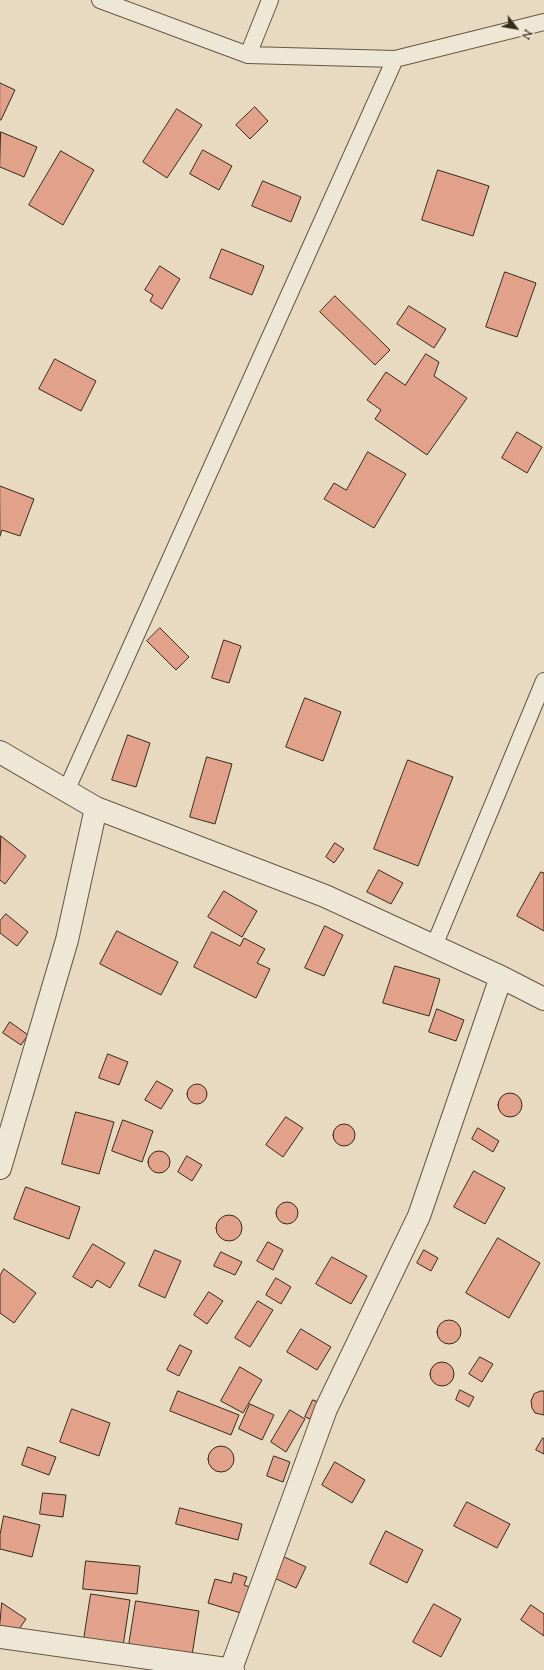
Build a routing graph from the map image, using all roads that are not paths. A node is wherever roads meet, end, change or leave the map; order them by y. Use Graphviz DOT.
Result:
graph roads {
  1 [pos="100,0"];
  2 [pos="270,0"];
  3 [pos="544,22"];
  4 [pos="248,55"];
  5 [pos="395,58"];
  6 [pos="544,681"];
  7 [pos="0,752"];
  8 [pos="66,791"];
  9 [pos="96,808"];
  10 [pos="434,946"];
  11 [pos="501,977"];
  12 [pos="544,999"];
  13 [pos="0,1168"];
  14 [pos="0,1637"];
  15 [pos="232,1670"];
  1 -- 4 [label="lane"];
  2 -- 4 [label="lane"];
  3 -- 5 [label="lane"];
  4 -- 5 [label="lane"];
  5 -- 8 [label="lane"];
  6 -- 10 [label="lane"];
  7 -- 8 [label="street"];
  8 -- 9 [label="street"];
  9 -- 10 [label="street"];
  9 -- 13 [label="street"];
  10 -- 11 [label="street"];
  11 -- 12 [label="street"];
  11 -- 15 [label="street"];
  14 -- 15 [label="street"];
}
